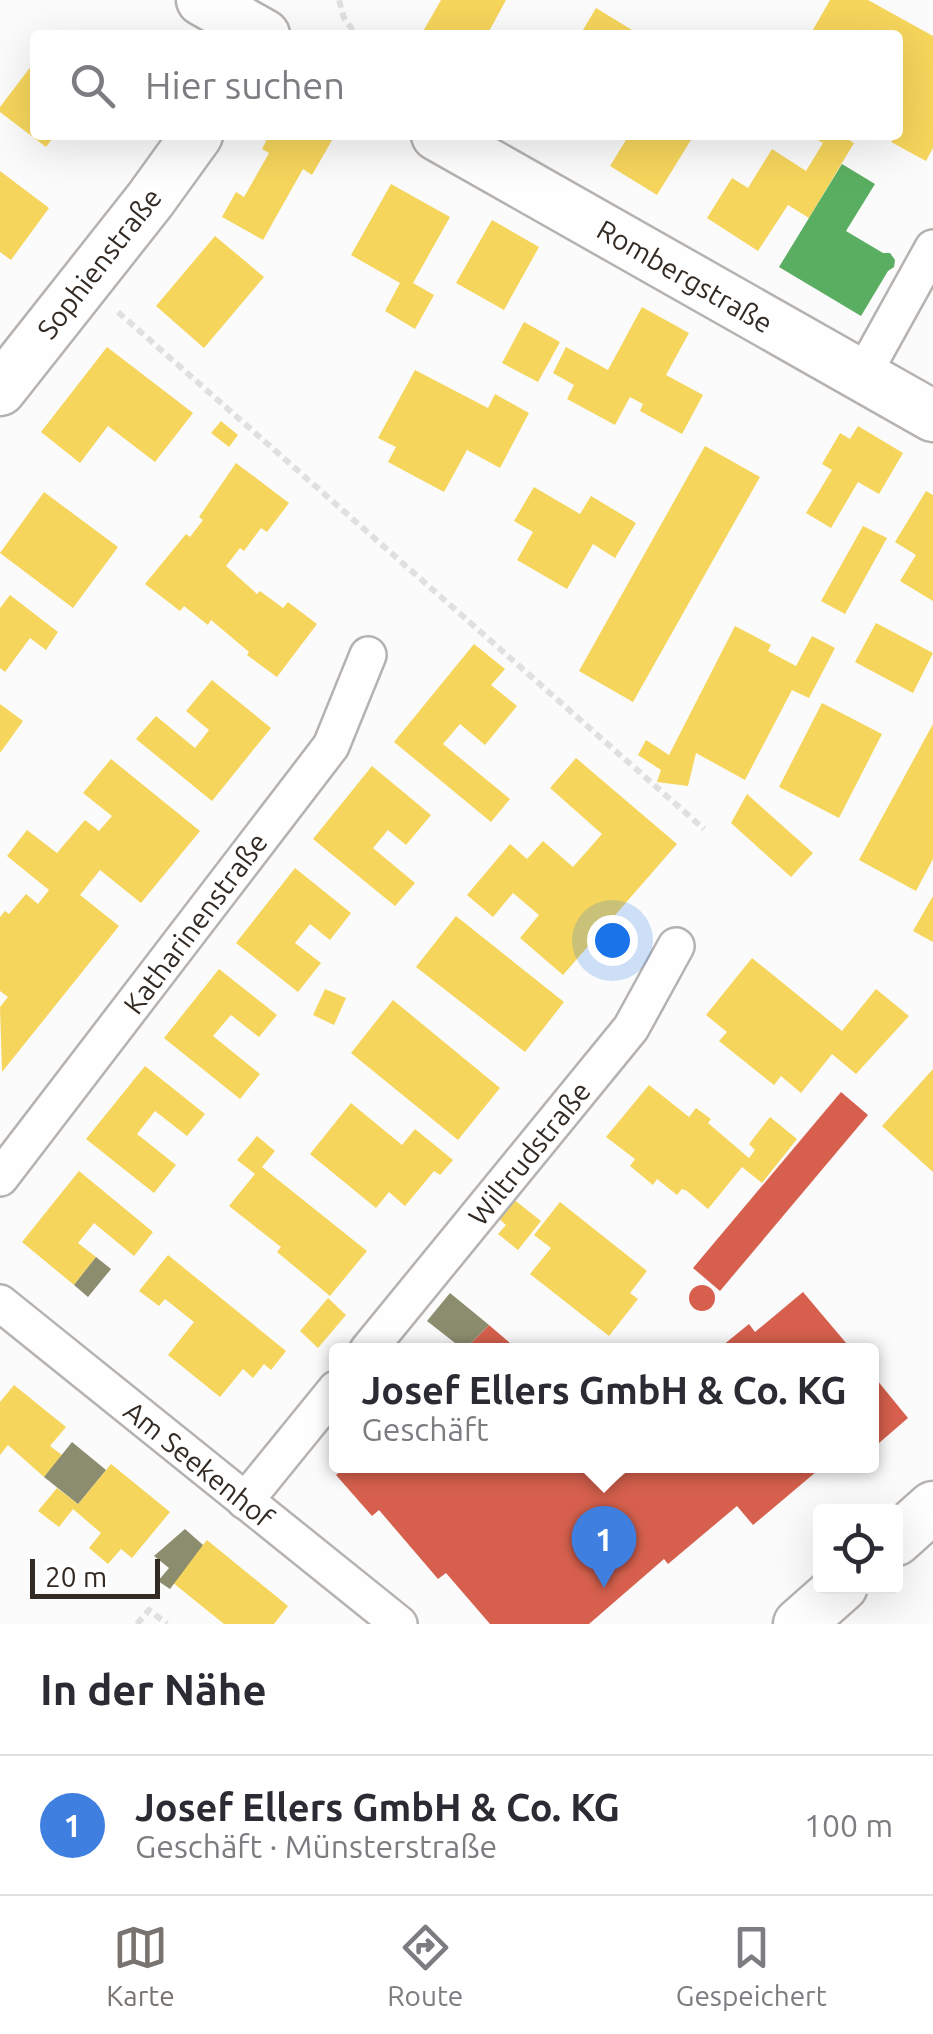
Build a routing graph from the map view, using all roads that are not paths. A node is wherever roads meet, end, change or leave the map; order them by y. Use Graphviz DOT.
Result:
graph roads {
  1 [pos="202,0"];
  2 [pos="264,26"];
  3 [pos="193,140"];
  4 [pos="446,140"];
  5 [pos="933,248"];
  6 [pos="862,376"];
  7 [pos="0,390"];
  8 [pos="933,416"];
  9 [pos="368,655"];
  10 [pos="676,946"];
  11 [pos="0,1178"];
  12 [pos="0,1303"];
  13 [pos="374,1343"];
  14 [pos="329,1398"];
  15 [pos="246,1500"];
  16 [pos="933,1507"];
  17 [pos="903,1534"];
  18 [pos="833,1594"];
  19 [pos="399,1624"];
  20 [pos="798,1624"];
  1 -- 2 [label="main road"];
  3 -- 7 [label="main road, Sophienstraße"];
  4 -- 6 [label="main road, Rombergstraße"];
  5 -- 6 [label="street"];
  6 -- 8 [label="main road, Rombergstraße"];
  9 -- 11 [label="street, Katharinenstraße"];
  10 -- 13 [label="street, Wiltrudstraße"];
  12 -- 15 [label="street, Am Seekenhof"];
  14 -- 15 [label="street"];
  15 -- 19 [label="street, Am Seekenhof"];
  16 -- 17 [label="main road"];
  18 -- 20 [label="main road"];
}
